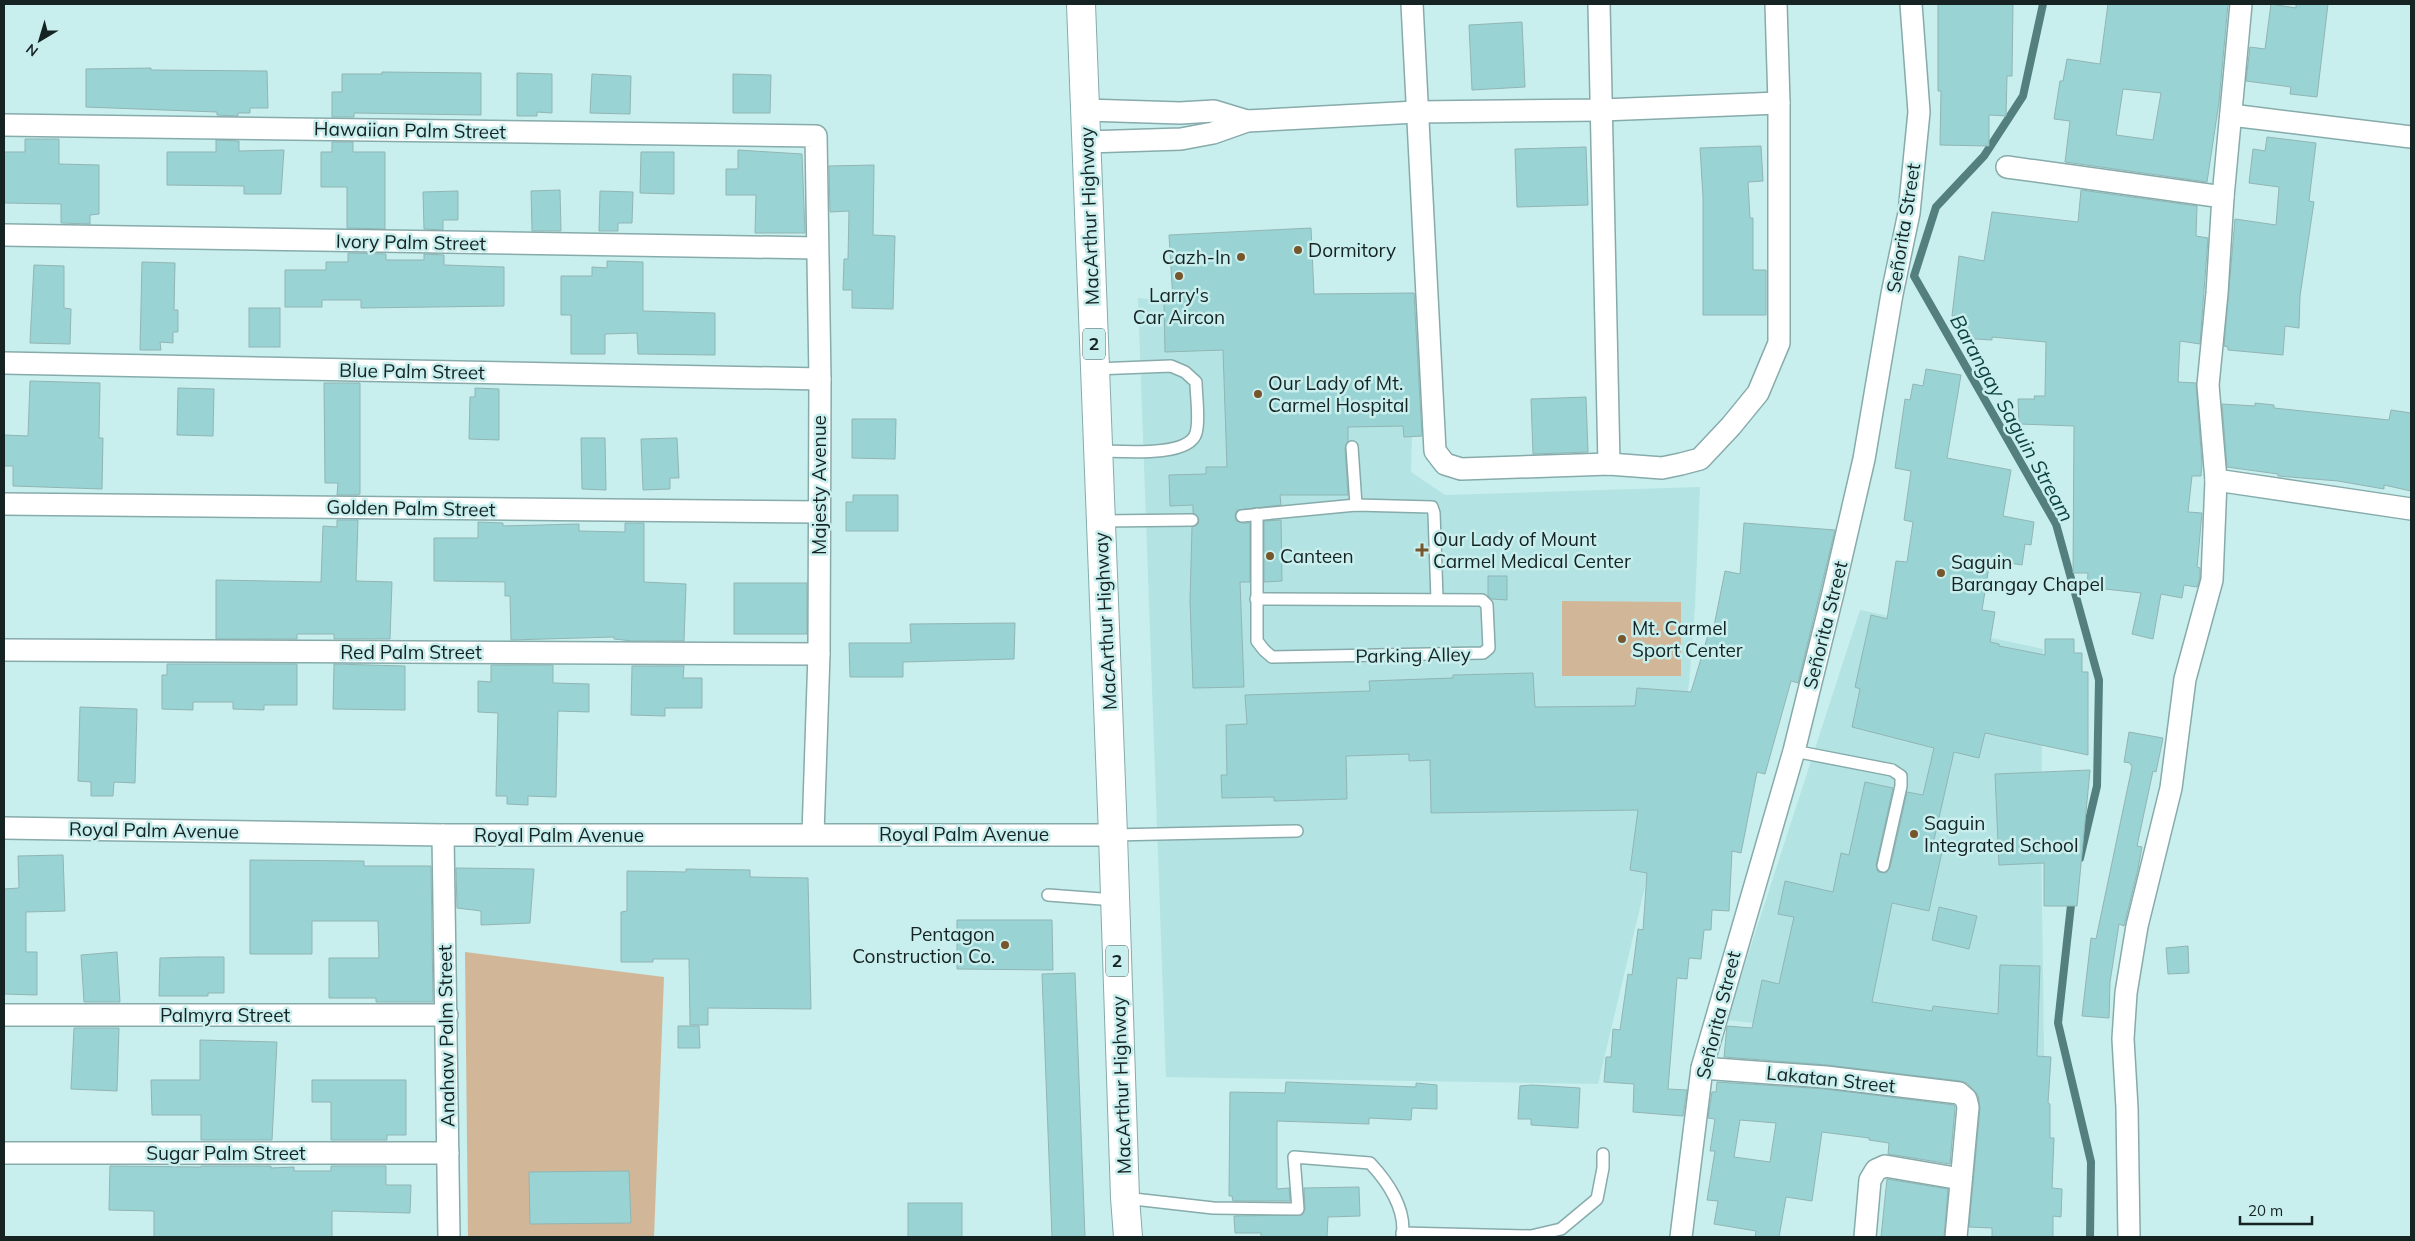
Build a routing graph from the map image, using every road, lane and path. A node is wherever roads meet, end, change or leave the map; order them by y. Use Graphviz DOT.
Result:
graph roads {
  1 [pos="1081,4"];
  2 [pos="1412,4"];
  3 [pos="1599,4"];
  4 [pos="1776,4"];
  5 [pos="1911,4"];
  6 [pos="2241,4"];
  7 [pos="1779,103"];
  8 [pos="1086,110"];
  9 [pos="1602,110"];
  10 [pos="1416,112"];
  11 [pos="1180,113"];
  12 [pos="2231,115"];
  13 [pos="1247,121"];
  14 [pos="4,125"];
  15 [pos="816,136"];
  16 [pos="2411,137"];
  17 [pos="1182,139"];
  18 [pos="1087,142"];
  19 [pos="2007,168"];
  20 [pos="2223,197"];
  21 [pos="4,235"];
  22 [pos="818,248"];
  23 [pos="4,362"];
  24 [pos="1095,369"];
  25 [pos="820,379"];
  26 [pos="1352,447"];
  27 [pos="1099,451"];
  28 [pos="1608,464"];
  29 [pos="2216,480"];
  30 [pos="4,504"];
  31 [pos="1356,505"];
  32 [pos="2411,509"];
  33 [pos="819,512"];
  34 [pos="1257,514"];
  35 [pos="1242,516"];
  36 [pos="1192,520"];
  37 [pos="1100,521"];
  38 [pos="1256,599"];
  39 [pos="1437,599"];
  40 [pos="4,650"];
  41 [pos="819,654"];
  42 [pos="1794,751"];
  43 [pos="4,828"];
  44 [pos="1297,831"];
  45 [pos="813,834"];
  46 [pos="443,835"];
  47 [pos="1113,835"];
  48 [pos="1883,866"];
  49 [pos="1048,895"];
  50 [pos="1115,900"];
  51 [pos="4,1015"];
  52 [pos="447,1015"];
  53 [pos="1702,1068"];
  54 [pos="4,1153"];
  55 [pos="448,1153"];
  56 [pos="1603,1154"];
  57 [pos="1961,1179"];
  58 [pos="1124,1198"];
  59 [pos="1402,1235"];
  60 [pos="448,1237"];
  61 [pos="1128,1237"];
  62 [pos="1681,1237"];
  63 [pos="1865,1237"];
  64 [pos="1956,1237"];
  65 [pos="2129,1237"];
  1 -- 8 [label="highway, MacArthur Highway / 2"];
  2 -- 10 [label="street"];
  3 -- 9 [label="street"];
  4 -- 7 [label="street"];
  5 -- 42 [label="street, Señorita Street"];
  6 -- 12 [label="street"];
  7 -- 9 [label="street"];
  7 -- 28 [label="street"];
  8 -- 11 [label="street"];
  8 -- 18 [label="highway, MacArthur Highway / 2"];
  9 -- 10 [label="street"];
  9 -- 28 [label="street"];
  10 -- 13 [label="street"];
  10 -- 28 [label="street"];
  11 -- 13 [label="street"];
  11 -- 17 [label="street"];
  12 -- 16 [label="street"];
  12 -- 20 [label="street"];
  13 -- 17 [label="street"];
  14 -- 15 [label="street, Hawaiian Palm Street"];
  15 -- 22 [label="street, Majesty Avenue"];
  17 -- 18 [label="street"];
  18 -- 24 [label="highway, MacArthur Highway / 2"];
  19 -- 20 [label="street"];
  20 -- 29 [label="street"];
  21 -- 22 [label="street, Ivory Palm Street"];
  22 -- 25 [label="street, Majesty Avenue"];
  23 -- 25 [label="street, Blue Palm Street"];
  24 -- 27 [label="highway, MacArthur Highway / 2"];
  24 -- 27 [label="lane"];
  25 -- 33 [label="street, Majesty Avenue"];
  26 -- 31 [label="lane"];
  27 -- 37 [label="highway, MacArthur Highway / 2"];
  29 -- 32 [label="street"];
  29 -- 65 [label="street"];
  30 -- 33 [label="street, Golden Palm Street"];
  31 -- 34 [label="lane"];
  31 -- 39 [label="lane"];
  33 -- 41 [label="street, Majesty Avenue"];
  34 -- 35 [label="lane"];
  34 -- 38 [label="lane, Parking Alley"];
  36 -- 37 [label="lane"];
  37 -- 47 [label="highway, MacArthur Highway / 2"];
  38 -- 39 [label="lane, Parking Alley"];
  38 -- 39 [label="lane, Parking Alley"];
  40 -- 41 [label="street, Red Palm Street"];
  41 -- 45 [label="street, Majesty Avenue"];
  42 -- 48 [label="lane"];
  42 -- 53 [label="street, Señorita Street"];
  43 -- 46 [label="street, Royal Palm Avenue"];
  44 -- 47 [label="lane"];
  45 -- 46 [label="street, Royal Palm Avenue"];
  45 -- 47 [label="street, Royal Palm Avenue"];
  46 -- 52 [label="street, Anahaw Palm Street"];
  47 -- 50 [label="highway, MacArthur Highway / 2"];
  49 -- 50 [label="lane"];
  50 -- 58 [label="highway, MacArthur Highway / 2"];
  51 -- 52 [label="street, Palmyra Street"];
  52 -- 55 [label="street, Anahaw Palm Street"];
  53 -- 57 [label="street, Lakatan Street"];
  53 -- 62 [label="street, Señorita Street"];
  54 -- 55 [label="street, Sugar Palm Street"];
  55 -- 60 [label="street, Anahaw Palm Street"];
  56 -- 59 [label="lane"];
  57 -- 63 [label="street"];
  57 -- 64 [label="street"];
  58 -- 59 [label="lane"];
  58 -- 61 [label="highway, MacArthur Highway / 2"];
}
